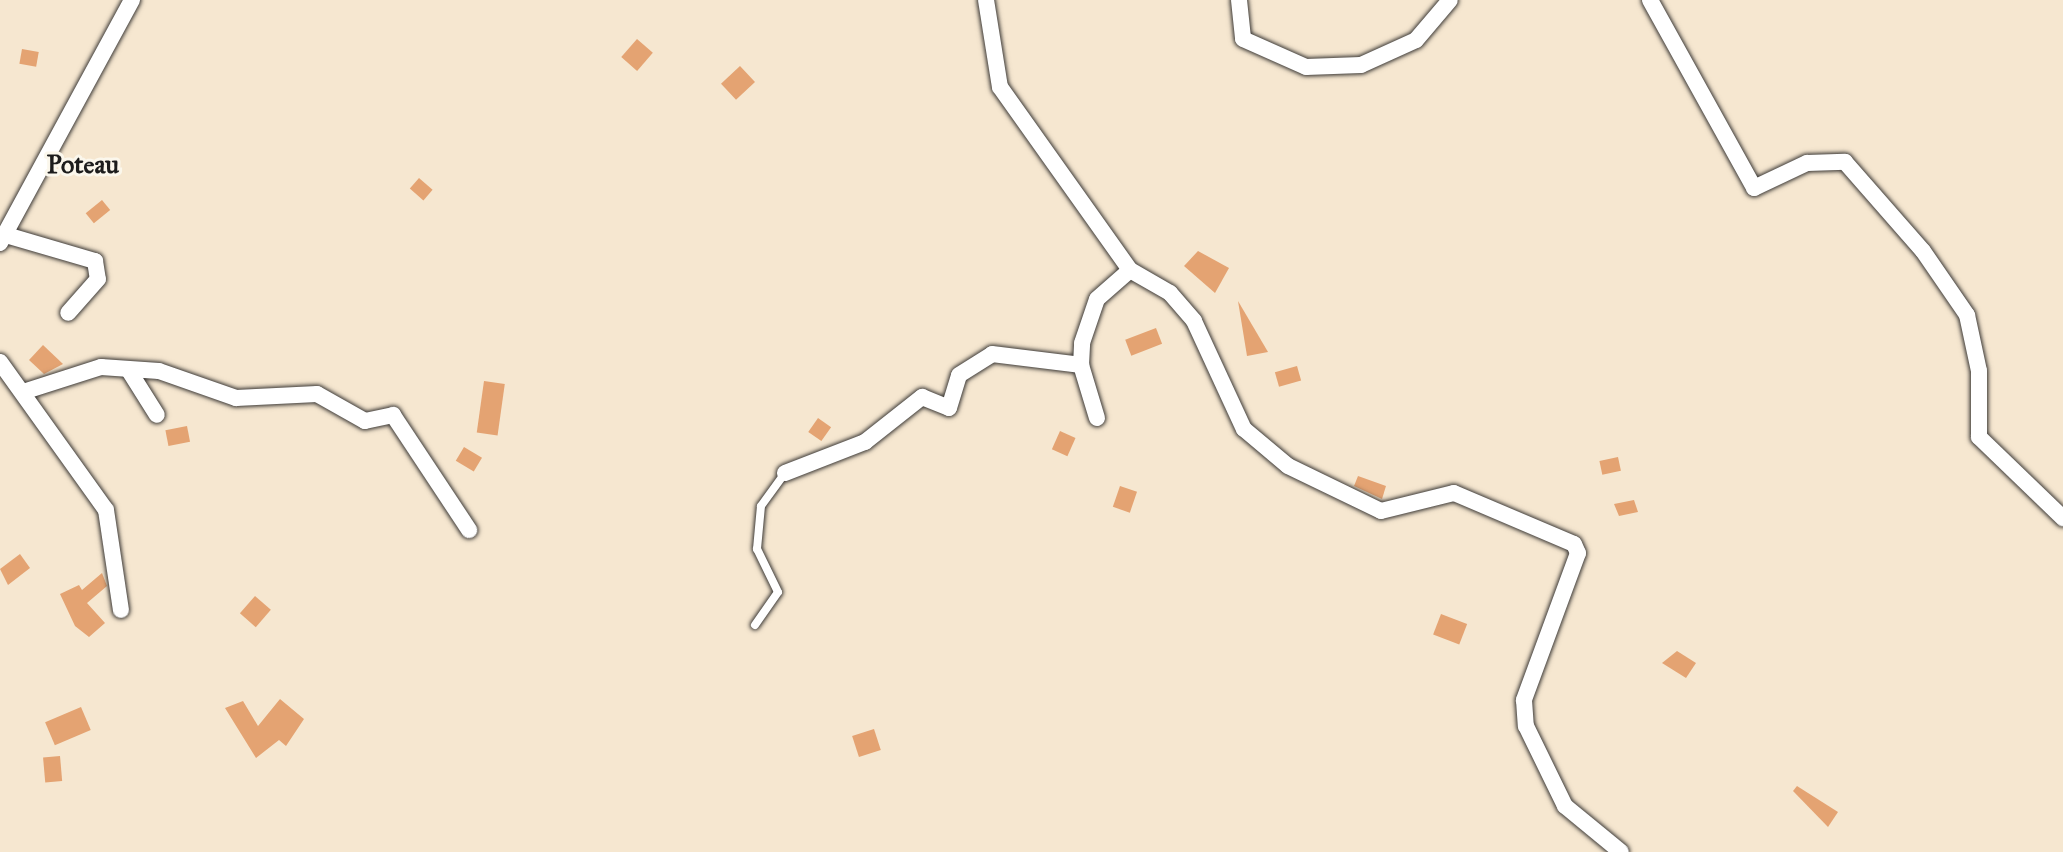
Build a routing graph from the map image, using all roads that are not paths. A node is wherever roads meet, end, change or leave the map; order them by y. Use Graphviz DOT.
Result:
graph roads {
  1 [pos="132,0"];
  2 [pos="986,0"];
  3 [pos="1239,0"];
  4 [pos="1450,0"];
  5 [pos="1650,0"];
  6 [pos="3,239"];
  7 [pos="1130,270"];
  8 [pos="68,313"];
  9 [pos="0,362"];
  10 [pos="1081,365"];
  11 [pos="128,369"];
  12 [pos="26,391"];
  13 [pos="157,415"];
  14 [pos="1097,418"];
  15 [pos="785,473"];
  16 [pos="2063,518"];
  17 [pos="469,530"];
  18 [pos="121,610"];
  19 [pos="755,625"];
  20 [pos="1621,852"];
  1 -- 6 [label="street"];
  2 -- 7 [label="street"];
  3 -- 4 [label="street"];
  5 -- 16 [label="street"];
  6 -- 8 [label="street"];
  7 -- 10 [label="street"];
  7 -- 20 [label="street"];
  9 -- 12 [label="street"];
  10 -- 14 [label="street"];
  10 -- 15 [label="street"];
  11 -- 12 [label="street"];
  11 -- 13 [label="street"];
  11 -- 17 [label="street"];
  12 -- 18 [label="street"];
  15 -- 19 [label="lane"];
}
